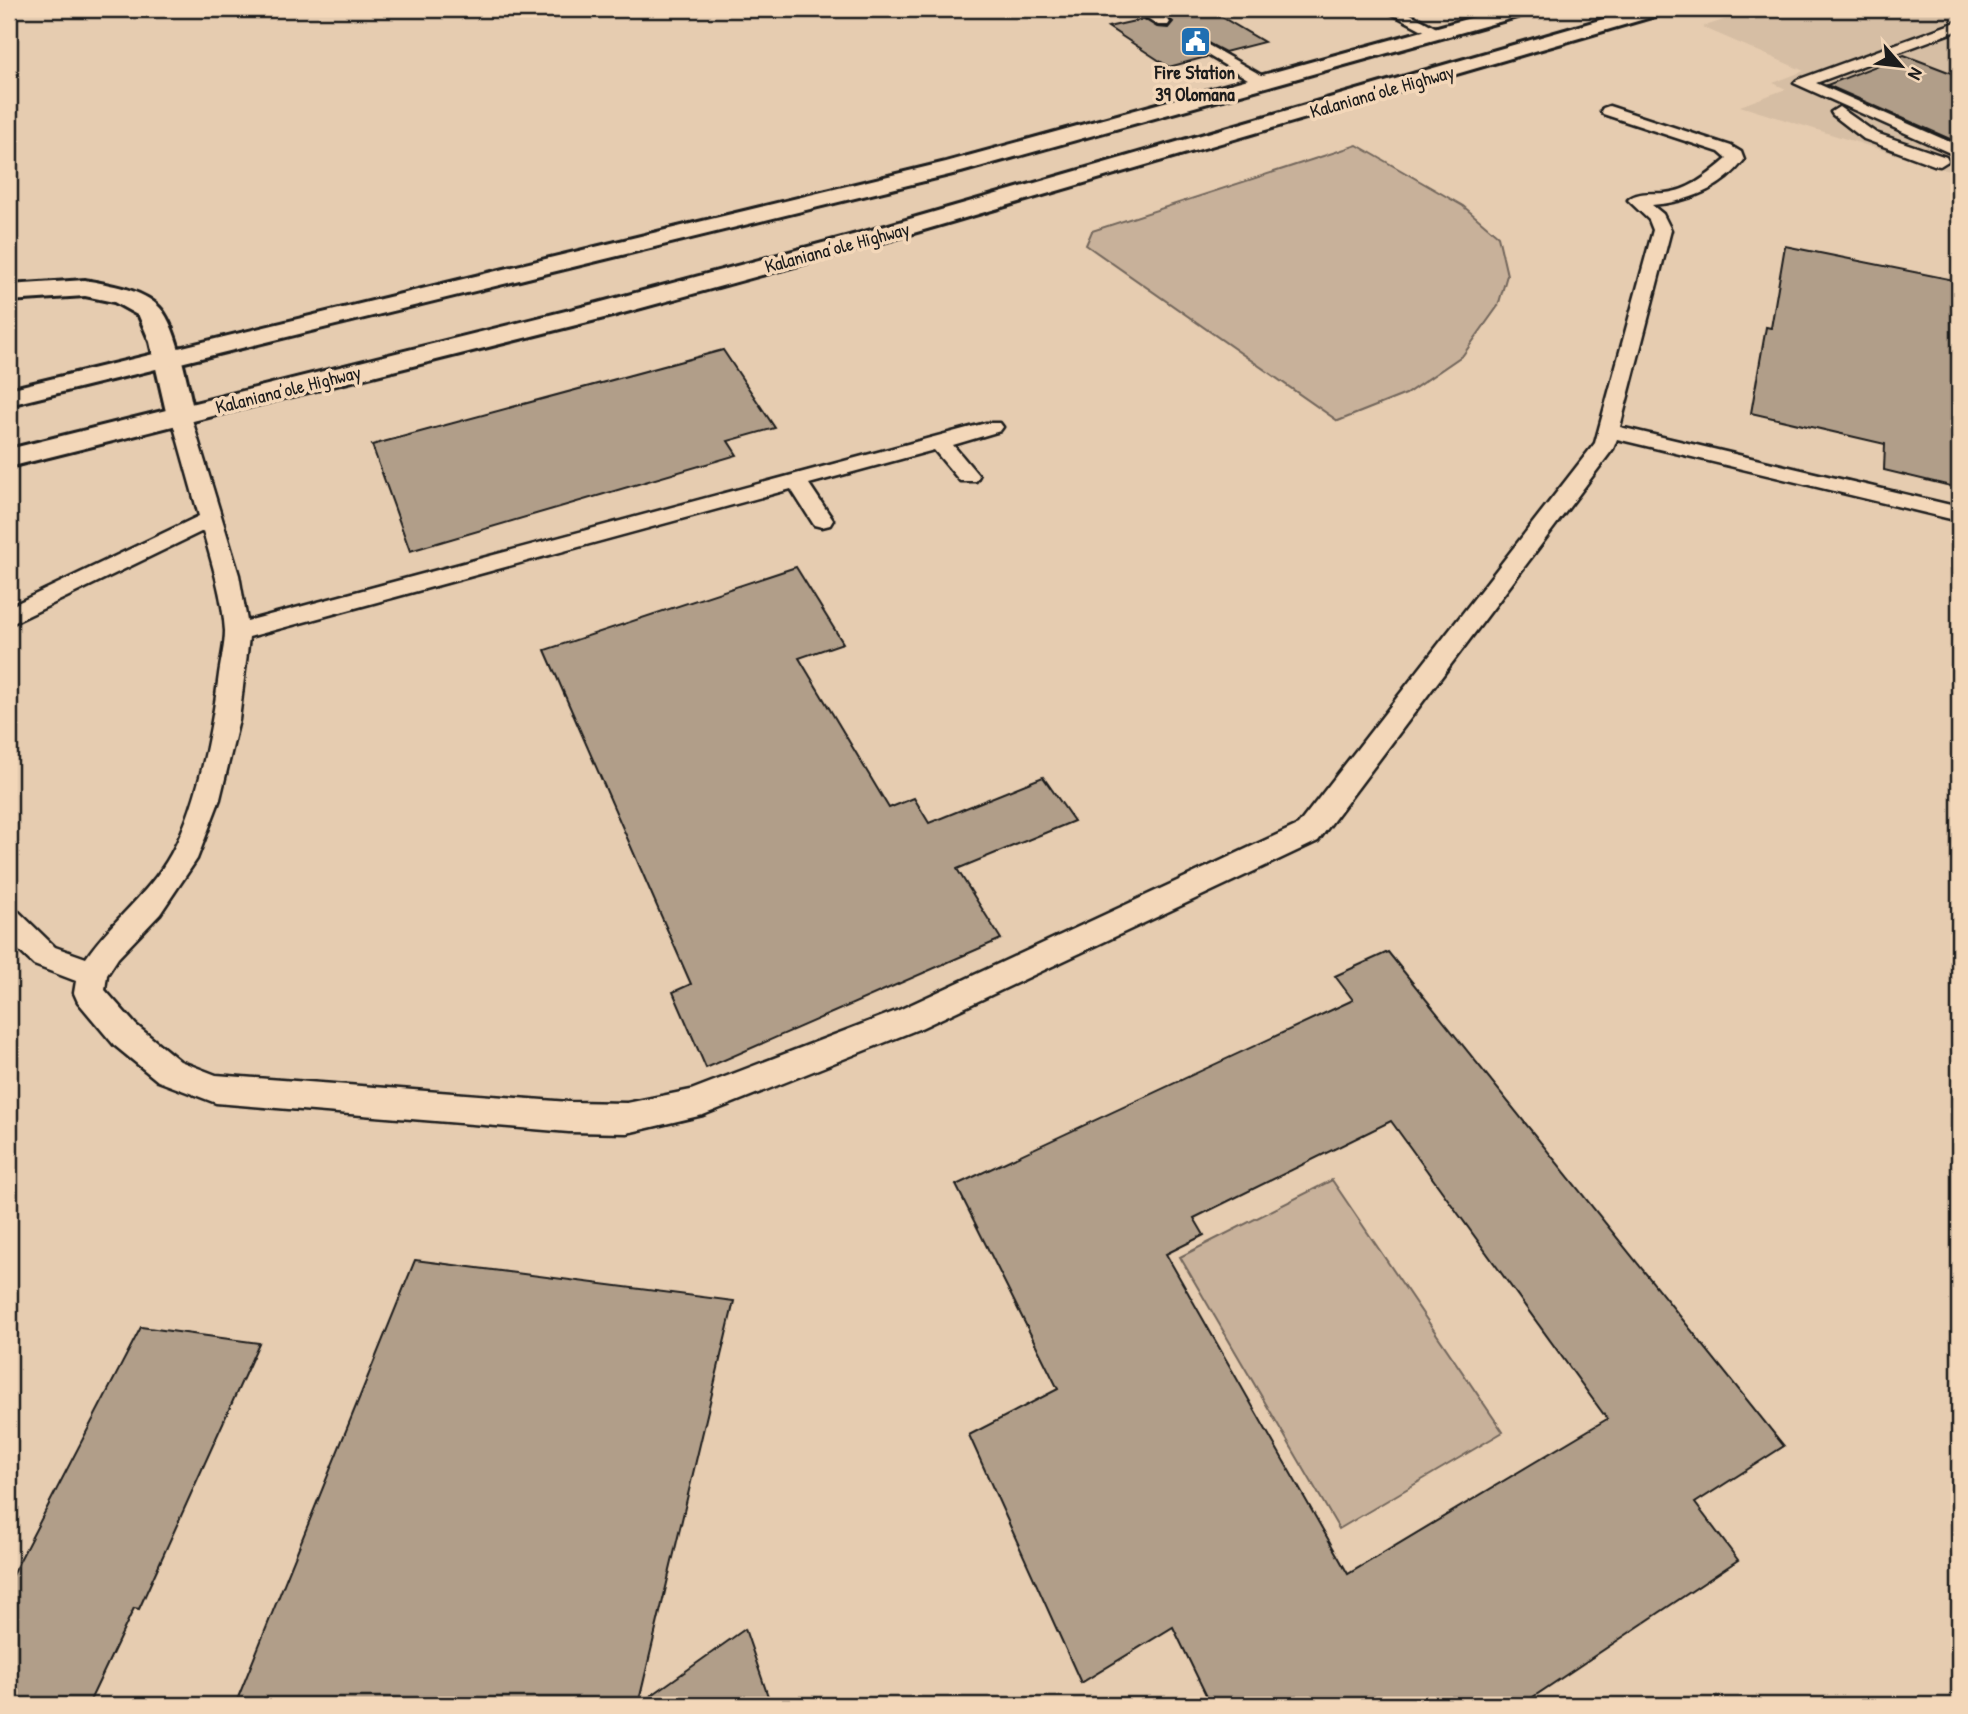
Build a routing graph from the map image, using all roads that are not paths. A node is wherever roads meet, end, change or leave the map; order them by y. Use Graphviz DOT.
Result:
graph roads {
  1 [pos="1141,9"];
  2 [pos="1390,9"];
  3 [pos="1524,9"];
  4 [pos="1618,9"];
  5 [pos="1658,9"];
  6 [pos="1163,22"];
  7 [pos="1959,25"];
  8 [pos="1439,33"];
  9 [pos="1931,35"];
  10 [pos="1549,42"];
  11 [pos="1950,43"];
  12 [pos="1199,44"];
  13 [pos="1263,82"];
  14 [pos="1809,88"];
  15 [pos="1609,111"];
  16 [pos="1959,152"];
  17 [pos="1959,167"];
  18 [pos="752,216"];
  19 [pos="877,236"];
  20 [pos="9,293"];
  21 [pos="172,378"];
  22 [pos="9,397"];
  23 [pos="993,427"];
  24 [pos="1610,430"];
  25 [pos="9,433"];
  26 [pos="939,442"];
  27 [pos="9,458"];
  28 [pos="968,476"];
  29 [pos="796,480"];
  30 [pos="1959,514"];
  31 [pos="210,519"];
  32 [pos="822,520"];
  33 [pos="9,617"];
  34 [pos="237,632"];
  35 [pos="9,920"];
  36 [pos="93,972"];
  1 -- 6 [label="lane"];
  2 -- 8 [label="lane"];
  3 -- 8 [label="main road, Kalaniana’ole Highway"];
  4 -- 10 [label="main road"];
  5 -- 10 [label="main road, Kalaniana’ole Highway"];
  7 -- 9 [label="lane"];
  8 -- 10 [label="main road"];
  8 -- 13 [label="main road, Kalaniana’ole Highway"];
  8 -- 19 [label="main road"];
  9 -- 11 [label="lane"];
  9 -- 14 [label="lane"];
  10 -- 19 [label="main road, Kalaniana’ole Highway"];
  12 -- 13 [label="lane"];
  13 -- 18 [label="main road, Kalaniana’ole Highway"];
  14 -- 16 [label="lane"];
  14 -- 17 [label="lane"];
  15 -- 24 [label="lane"];
  18 -- 21 [label="main road"];
  18 -- 21 [label="main road, Kalaniana’ole Highway"];
  19 -- 21 [label="main road, Kalaniana’ole Highway"];
  20 -- 21 [label="main road"];
  21 -- 22 [label="main road, Kalaniana’ole Highway"];
  21 -- 25 [label="main road"];
  21 -- 27 [label="main road, Kalaniana’ole Highway"];
  21 -- 31 [label="lane"];
  23 -- 26 [label="lane"];
  24 -- 30 [label="lane"];
  24 -- 36 [label="lane"];
  26 -- 28 [label="lane"];
  26 -- 29 [label="lane"];
  29 -- 32 [label="lane"];
  29 -- 34 [label="lane"];
  31 -- 33 [label="lane"];
  31 -- 34 [label="lane"];
  34 -- 36 [label="lane"];
  35 -- 36 [label="lane"];
}
